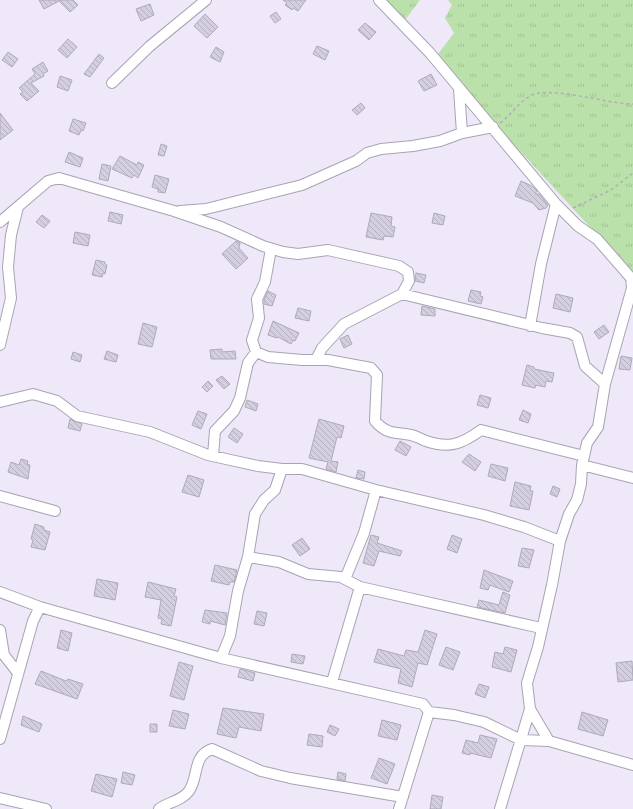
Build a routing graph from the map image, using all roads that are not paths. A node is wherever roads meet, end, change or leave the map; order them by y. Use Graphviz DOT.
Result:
graph roads {
  1 [pos="206,0"];
  2 [pos="379,0"];
  3 [pos="112,83"];
  4 [pos="459,88"];
  5 [pos="493,127"];
  6 [pos="462,133"];
  7 [pos="556,204"];
  8 [pos="18,206"];
  9 [pos="174,211"];
  10 [pos="0,222"];
  11 [pos="271,249"];
  12 [pos="0,264"];
  13 [pos="402,294"];
  14 [pos="11,298"];
  15 [pos="530,326"];
  16 [pos="0,345"];
  17 [pos="256,352"];
  18 [pos="316,360"];
  19 [pos="605,384"];
  20 [pos="0,402"];
  21 [pos="213,456"];
  22 [pos="583,461"];
  23 [pos="282,469"];
  24 [pos="633,478"];
  25 [pos="376,490"];
  26 [pos="0,496"];
  27 [pos="55,511"];
  28 [pos="560,541"];
  29 [pos="248,557"];
  30 [pos="345,579"];
  31 [pos="360,587"];
  32 [pos="0,592"];
  33 [pos="40,607"];
  34 [pos="541,628"];
  35 [pos="0,630"];
  36 [pos="221,658"];
  37 [pos="18,673"];
  38 [pos="332,682"];
  39 [pos="530,709"];
  40 [pos="429,712"];
  41 [pos="0,739"];
  42 [pos="522,740"];
  43 [pos="549,742"];
  44 [pos="633,765"];
  45 [pos="402,797"];
  46 [pos="0,798"];
  47 [pos="46,809"];
  48 [pos="159,809"];
  49 [pos="399,809"];
  50 [pos="500,809"];
  1 -- 3 [label="street"];
  2 -- 4 [label="street"];
  4 -- 5 [label="street"];
  4 -- 6 [label="street"];
  5 -- 6 [label="street"];
  5 -- 7 [label="street"];
  6 -- 9 [label="street"];
  7 -- 15 [label="street"];
  7 -- 19 [label="street"];
  8 -- 9 [label="street"];
  8 -- 10 [label="street"];
  8 -- 14 [label="street"];
  9 -- 11 [label="street"];
  11 -- 13 [label="street"];
  11 -- 17 [label="street"];
  12 -- 14 [label="street"];
  13 -- 15 [label="street"];
  13 -- 18 [label="street"];
  14 -- 16 [label="street"];
  15 -- 19 [label="street"];
  17 -- 18 [label="street"];
  17 -- 21 [label="street"];
  18 -- 22 [label="street"];
  19 -- 22 [label="street"];
  20 -- 21 [label="street"];
  21 -- 23 [label="street"];
  22 -- 24 [label="street"];
  22 -- 28 [label="street"];
  23 -- 25 [label="street"];
  23 -- 29 [label="street"];
  25 -- 28 [label="street"];
  25 -- 30 [label="street"];
  26 -- 27 [label="street"];
  28 -- 34 [label="street"];
  29 -- 30 [label="street"];
  29 -- 36 [label="street"];
  30 -- 31 [label="street"];
  31 -- 34 [label="street"];
  31 -- 38 [label="street"];
  32 -- 33 [label="street"];
  33 -- 36 [label="street"];
  33 -- 37 [label="street"];
  34 -- 39 [label="street"];
  35 -- 37 [label="street"];
  36 -- 38 [label="street"];
  37 -- 41 [label="street"];
  38 -- 40 [label="street"];
  39 -- 42 [label="street"];
  39 -- 43 [label="street"];
  40 -- 42 [label="street"];
  40 -- 45 [label="street"];
  42 -- 43 [label="street"];
  42 -- 50 [label="street"];
  43 -- 44 [label="street"];
  45 -- 48 [label="street"];
  45 -- 49 [label="street"];
  46 -- 47 [label="street"];
}
